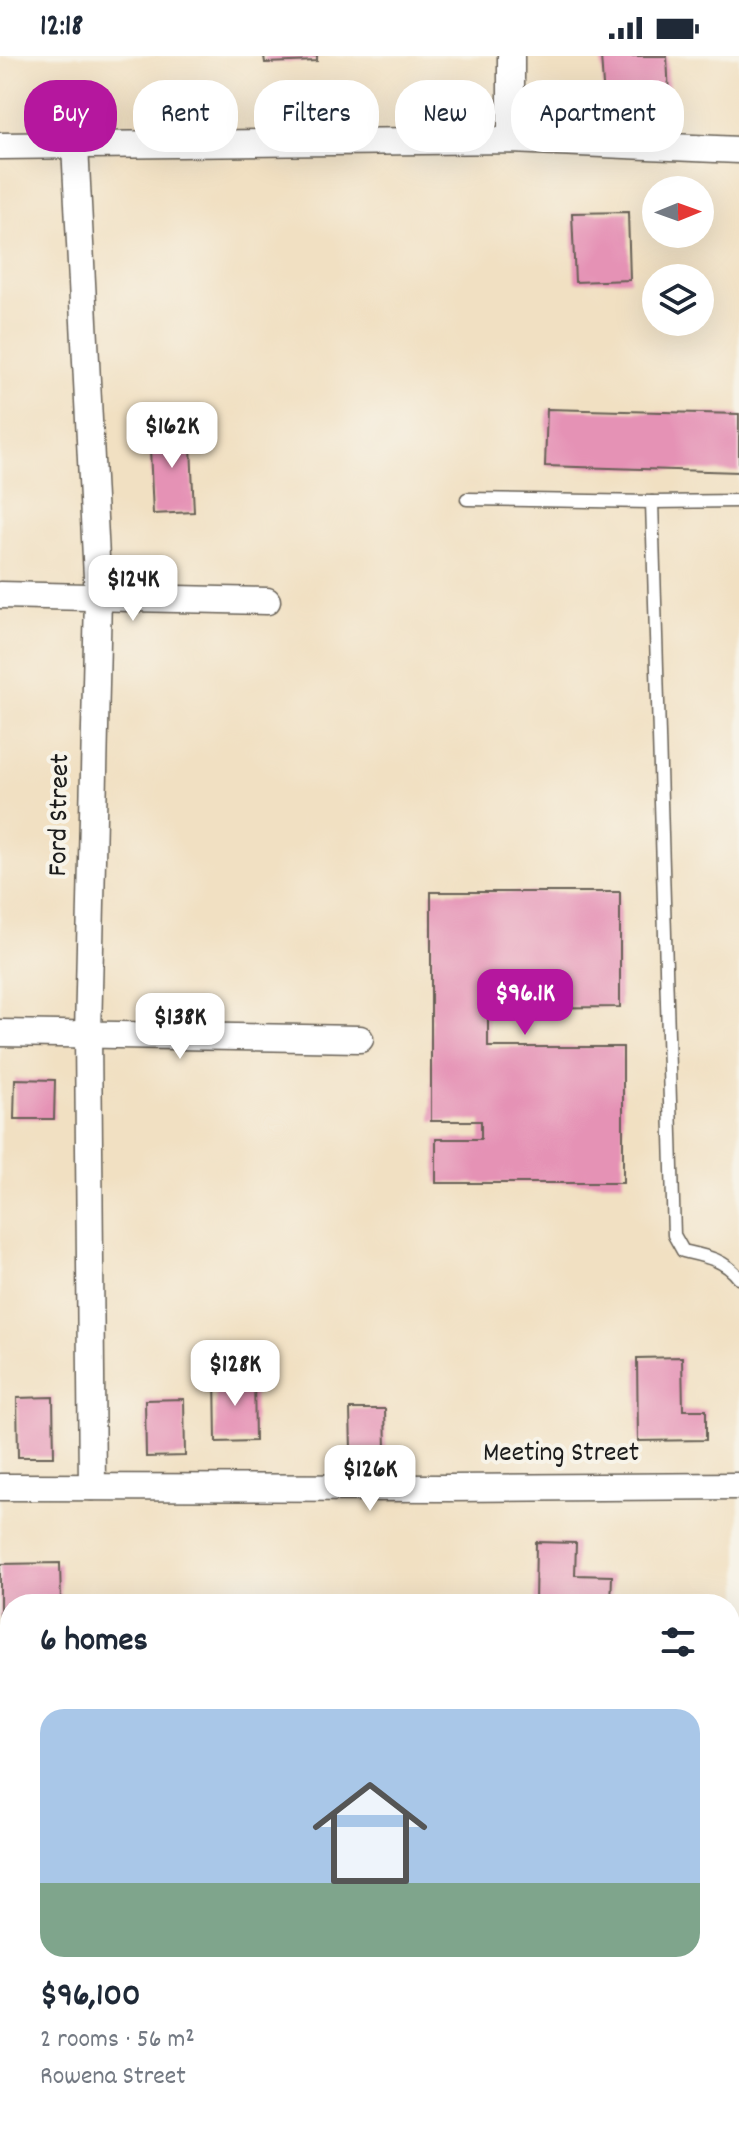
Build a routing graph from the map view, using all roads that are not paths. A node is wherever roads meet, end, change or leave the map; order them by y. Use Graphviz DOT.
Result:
graph roads {
  1 [pos="511,56"];
  2 [pos="511,80"];
  3 [pos="511,140"];
  4 [pos="117,145"];
  5 [pos="0,146"];
  6 [pos="24,146"];
  7 [pos="684,148"];
  8 [pos="739,150"];
  9 [pos="75,152"];
  10 [pos="467,499"];
  11 [pos="739,501"];
  12 [pos="652,502"];
  13 [pos="0,595"];
  14 [pos="98,597"];
  15 [pos="267,601"];
  16 [pos="0,1033"];
  17 [pos="88,1034"];
  18 [pos="360,1039"];
  19 [pos="739,1278"];
  20 [pos="739,1486"];
  21 [pos="0,1487"];
  22 [pos="92,1487"];
  1 -- 2 [label="street"];
  3 -- 4 [label="street"];
  5 -- 6 [label="street"];
  7 -- 8 [label="street"];
  9 -- 14 [label="street, Ford Street"];
  10 -- 12 [label="lane"];
  11 -- 12 [label="lane"];
  12 -- 19 [label="lane"];
  13 -- 14 [label="street"];
  14 -- 15 [label="street"];
  14 -- 17 [label="street, Ford Street"];
  16 -- 17 [label="street"];
  17 -- 18 [label="street"];
  17 -- 22 [label="street, Ford Street"];
  20 -- 22 [label="street, Meeting Street"];
  21 -- 22 [label="street, Meeting Street"];
}
